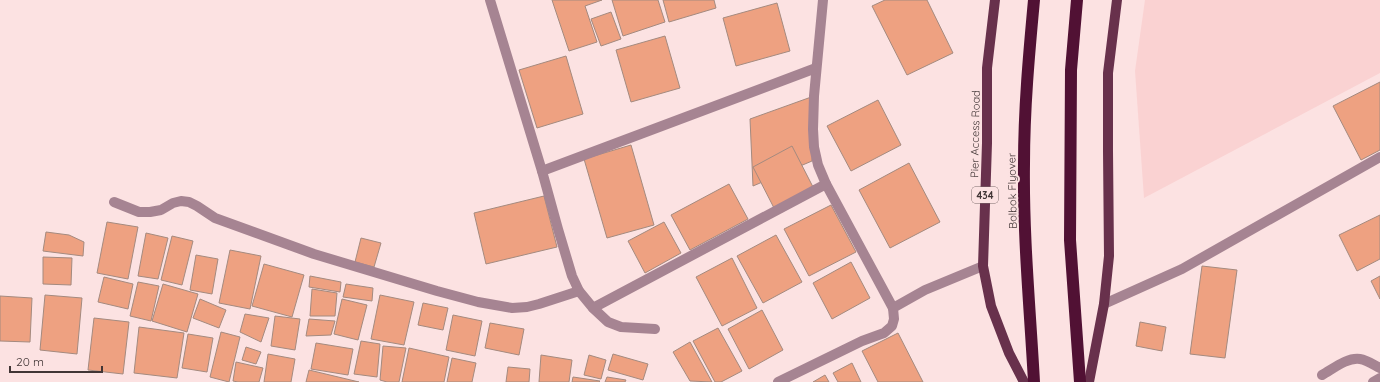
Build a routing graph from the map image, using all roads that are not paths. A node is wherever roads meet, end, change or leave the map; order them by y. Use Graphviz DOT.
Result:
graph roads {
  1 [pos="490,0"];
  2 [pos="823,0"];
  3 [pos="995,0"];
  4 [pos="1034,0"];
  5 [pos="1077,0"];
  6 [pos="1117,0"];
  7 [pos="816,68"];
  8 [pos="1380,157"];
  9 [pos="542,171"];
  10 [pos="826,184"];
  11 [pos="114,202"];
  12 [pos="983,266"];
  13 [pos="579,291"];
  14 [pos="1104,304"];
  15 [pos="593,308"];
  16 [pos="893,308"];
  17 [pos="655,329"];
  18 [pos="1380,368"];
  19 [pos="1322,375"];
  20 [pos="1380,378"];
  21 [pos="778,382"];
  22 [pos="1024,382"];
  23 [pos="1034,382"];
  24 [pos="1080,382"];
  25 [pos="1089,382"];
  26 [pos="1373,382"];
  1 -- 9 [label="street"];
  2 -- 7 [label="street"];
  3 -- 12 [label="main road, Pier Access Road / 434"];
  4 -- 23 [label="highway, Bolbok Flyover"];
  5 -- 24 [label="highway"];
  6 -- 14 [label="main road"];
  7 -- 9 [label="street"];
  7 -- 10 [label="street"];
  8 -- 14 [label="street"];
  9 -- 13 [label="street"];
  10 -- 15 [label="street"];
  10 -- 16 [label="street"];
  11 -- 13 [label="street"];
  12 -- 16 [label="street"];
  12 -- 22 [label="main road, Pier Access Road / 434"];
  13 -- 15 [label="street"];
  14 -- 25 [label="main road"];
  15 -- 17 [label="street"];
  16 -- 21 [label="street"];
  18 -- 19 [label="street"];
  20 -- 26 [label="street"];
}
